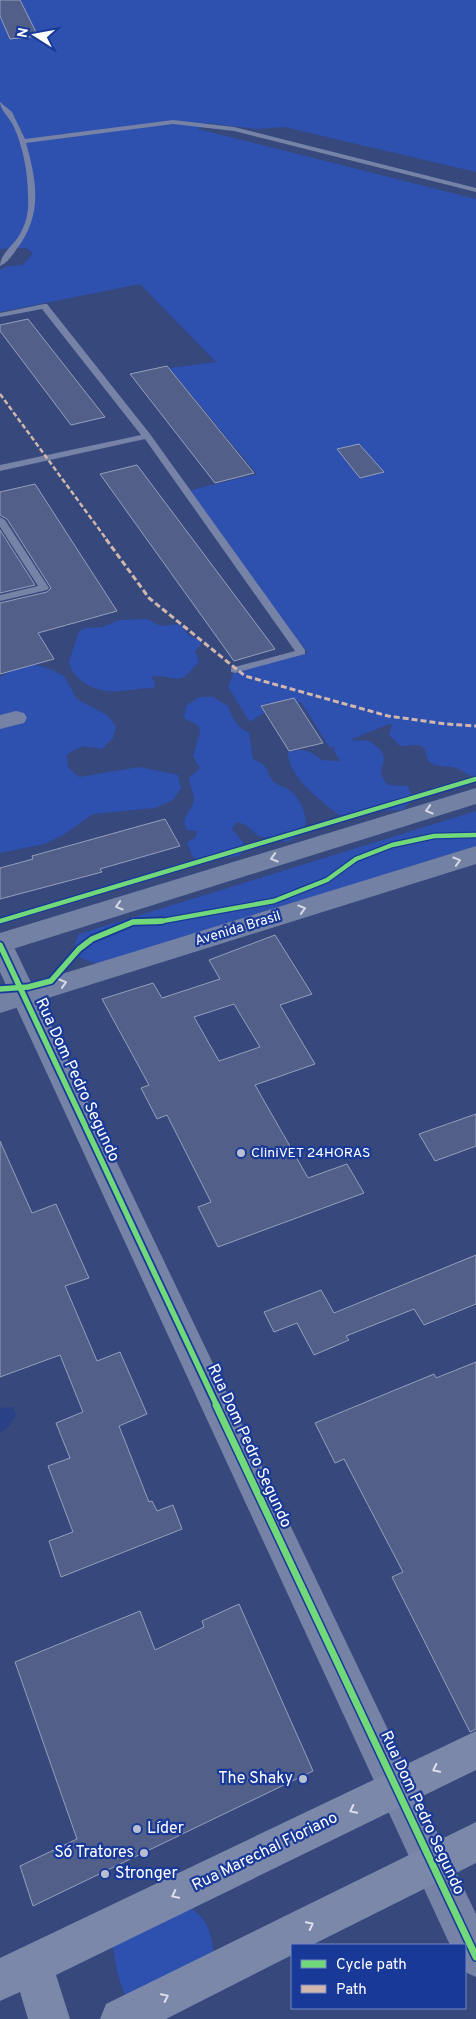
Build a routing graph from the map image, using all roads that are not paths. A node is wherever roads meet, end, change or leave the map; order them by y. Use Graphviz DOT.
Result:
graph roads {
  1 [pos="0,104"];
  2 [pos="22,141"];
  3 [pos="476,190"];
  4 [pos="0,264"];
  5 [pos="0,315"];
  6 [pos="147,436"];
  7 [pos="0,468"];
  8 [pos="0,520"];
  9 [pos="11,538"];
  10 [pos="0,540"];
  11 [pos="0,598"];
  12 [pos="235,670"];
  13 [pos="476,796"];
  14 [pos="476,855"];
  15 [pos="0,944"];
  16 [pos="12,1000"];
  17 [pos="476,1750"];
  18 [pos="397,1788"];
  19 [pos="476,1842"];
  20 [pos="432,1864"];
  21 [pos="476,1957"];
  22 [pos="16,1972"];
  23 [pos="49,2019"];
  24 [pos="121,2019"];
  1 -- 2 [label="lane"];
  2 -- 3 [label="lane"];
  2 -- 4 [label="lane"];
  5 -- 6 [label="lane"];
  6 -- 7 [label="lane"];
  6 -- 12 [label="lane"];
  8 -- 9 [label="lane"];
  9 -- 10 [label="lane"];
  9 -- 11 [label="lane"];
  13 -- 15 [label="main road, one-way"];
  16 -- 14 [label="main road, Avenida Brasil, one-way"];
  15 -- 16 [label="street, Rua Dom Pedro Segundo"];
  16 -- 18 [label="street, Rua Dom Pedro Segundo"];
  17 -- 18 [label="main road, Rua Marechal Floriano, one-way"];
  18 -- 20 [label="street, Rua Dom Pedro Segundo"];
  18 -- 22 [label="main road, Rua Marechal Floriano, one-way"];
  19 -- 20 [label="main road"];
  20 -- 21 [label="street, Rua Dom Pedro Segundo"];
  24 -- 20 [label="main road, one-way"];
  22 -- 23 [label="main road"];
}
